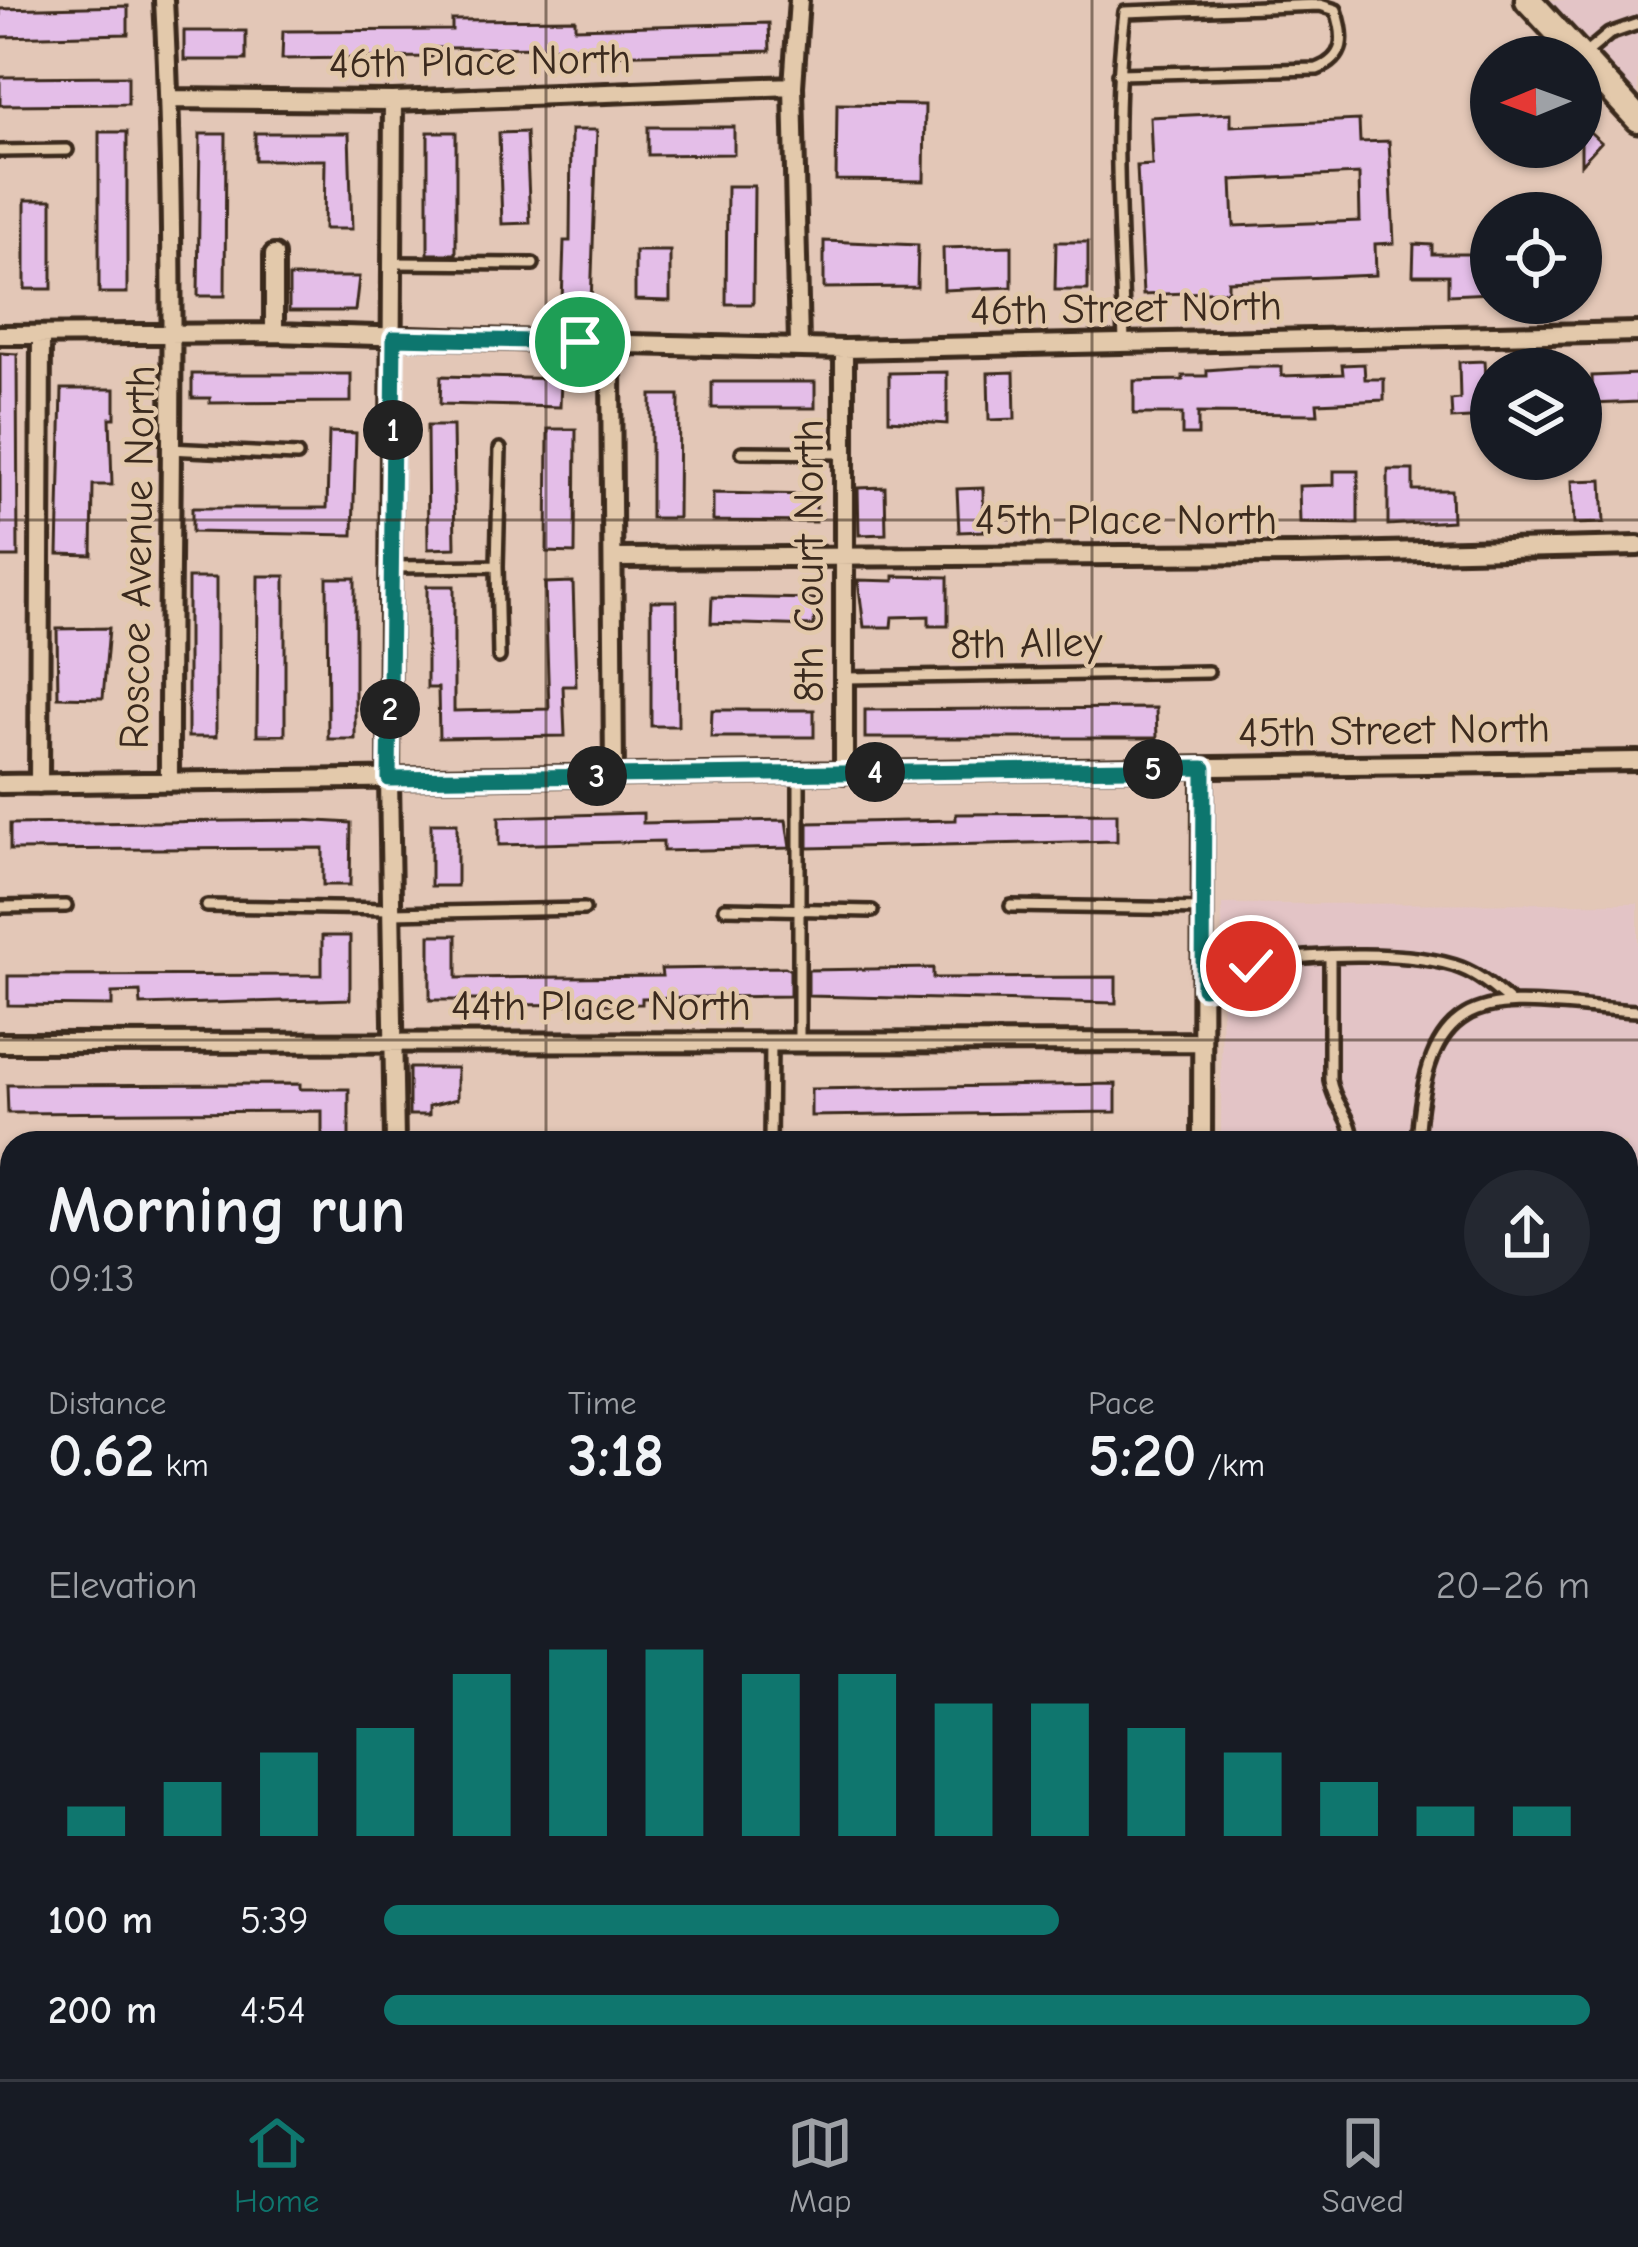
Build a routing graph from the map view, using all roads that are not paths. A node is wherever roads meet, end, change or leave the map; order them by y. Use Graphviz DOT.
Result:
graph roads {
  1 [pos="164,0"];
  2 [pos="800,0"];
  3 [pos="1528,0"];
  4 [pos="1638,24"];
  5 [pos="1561,36"];
  6 [pos="1602,40"];
  7 [pos="1118,74"];
  8 [pos="1602,80"];
  9 [pos="793,86"];
  10 [pos="169,99"];
  11 [pos="393,101"];
  12 [pos="1638,119"];
  13 [pos="67,149"];
  14 [pos="0,151"];
  15 [pos="274,254"];
  16 [pos="394,263"];
  17 [pos="533,264"];
  18 [pos="1638,332"];
  19 [pos="274,333"];
  20 [pos="175,334"];
  21 [pos="0,335"];
  22 [pos="41,337"];
  23 [pos="394,338"];
  24 [pos="580,342"];
  25 [pos="1124,343"];
  26 [pos="799,344"];
  27 [pos="844,349"];
  28 [pos="500,448"];
  29 [pos="168,449"];
  30 [pos="742,452"];
  31 [pos="844,453"];
  32 [pos="296,455"];
  33 [pos="1638,546"];
  34 [pos="844,556"];
  35 [pos="614,557"];
  36 [pos="497,566"];
  37 [pos="392,567"];
  38 [pos="500,657"];
  39 [pos="1208,672"];
  40 [pos="845,678"];
  41 [pos="1638,761"];
  42 [pos="1204,768"];
  43 [pos="799,773"];
  44 [pos="844,773"];
  45 [pos="614,776"];
  46 [pos="389,779"];
  47 [pos="170,782"];
  48 [pos="0,784"];
  49 [pos="39,784"];
  50 [pos="66,906"];
  51 [pos="207,906"];
  52 [pos="1011,906"];
  53 [pos="0,907"];
  54 [pos="724,908"];
  55 [pos="584,909"];
  56 [pos="1205,909"];
  57 [pos="799,910"];
  58 [pos="392,911"];
  59 [pos="872,911"];
  60 [pos="1330,956"];
  61 [pos="1203,988"];
  62 [pos="1508,1000"];
  63 [pos="1638,1011"];
  64 [pos="394,1040"];
  65 [pos="771,1041"];
  66 [pos="799,1041"];
  67 [pos="1202,1042"];
  68 [pos="0,1043"];
  69 [pos="395,1131"];
  70 [pos="770,1131"];
  71 [pos="1202,1131"];
  72 [pos="1353,1131"];
  73 [pos="1419,1131"];
  1 -- 10 [label="street, Roscoe Avenue North"];
  2 -- 9 [label="street"];
  3 -- 5 [label="main road"];
  4 -- 6 [label="lane"];
  7 -- 7 [label="lane"];
  7 -- 25 [label="lane"];
  8 -- 12 [label="main road"];
  9 -- 11 [label="street, 46th Place North"];
  9 -- 26 [label="street"];
  10 -- 11 [label="street, 46th Place North"];
  10 -- 20 [label="street, Roscoe Avenue North"];
  11 -- 16 [label="street"];
  13 -- 14 [label="lane"];
  15 -- 19 [label="street"];
  16 -- 17 [label="lane"];
  16 -- 23 [label="street"];
  18 -- 25 [label="street, 46th Street North"];
  19 -- 20 [label="street"];
  19 -- 23 [label="street"];
  20 -- 22 [label="street"];
  20 -- 29 [label="street, Roscoe Avenue North"];
  21 -- 22 [label="street"];
  22 -- 49 [label="street"];
  23 -- 24 [label="street"];
  23 -- 37 [label="street"];
  25 -- 27 [label="street, 46th Street North"];
  26 -- 27 [label="street, 46th Street North"];
  26 -- 35 [label="street, 46th Street North"];
  27 -- 31 [label="street, 8th Court North"];
  28 -- 36 [label="lane"];
  29 -- 32 [label="lane"];
  29 -- 47 [label="street, Roscoe Avenue North"];
  30 -- 31 [label="lane"];
  31 -- 34 [label="street, 8th Court North"];
  33 -- 34 [label="street, 45th Place North"];
  34 -- 35 [label="street, 45th Place North"];
  34 -- 40 [label="street, 8th Court North"];
  35 -- 45 [label="street"];
  36 -- 37 [label="lane"];
  36 -- 38 [label="lane"];
  37 -- 46 [label="street"];
  39 -- 40 [label="lane, 8th Alley"];
  40 -- 44 [label="street, 8th Court North"];
  41 -- 42 [label="street, 45th Street North"];
  42 -- 44 [label="street, 45th Street North"];
  42 -- 56 [label="street"];
  43 -- 44 [label="street, 45th Street North"];
  43 -- 45 [label="street, 45th Street North"];
  43 -- 57 [label="lane"];
  45 -- 46 [label="street, 45th Street North"];
  46 -- 47 [label="street, 45th Street North"];
  46 -- 58 [label="street"];
  47 -- 49 [label="street, 45th Street North"];
  48 -- 49 [label="street, 45th Street North"];
  50 -- 53 [label="lane"];
  51 -- 58 [label="lane"];
  52 -- 56 [label="lane"];
  54 -- 57 [label="lane"];
  55 -- 58 [label="lane"];
  56 -- 61 [label="street"];
  57 -- 59 [label="lane"];
  57 -- 66 [label="lane"];
  58 -- 64 [label="street"];
  60 -- 61 [label="lane"];
  60 -- 62 [label="lane"];
  60 -- 72 [label="lane"];
  61 -- 67 [label="street"];
  62 -- 63 [label="lane"];
  62 -- 73 [label="lane"];
  64 -- 65 [label="street, 44th Place North"];
  64 -- 68 [label="street, 44th Place North"];
  64 -- 69 [label="street"];
  65 -- 66 [label="street, 44th Place North"];
  65 -- 70 [label="lane"];
  66 -- 67 [label="street, 44th Place North"];
  67 -- 71 [label="street"];
}
